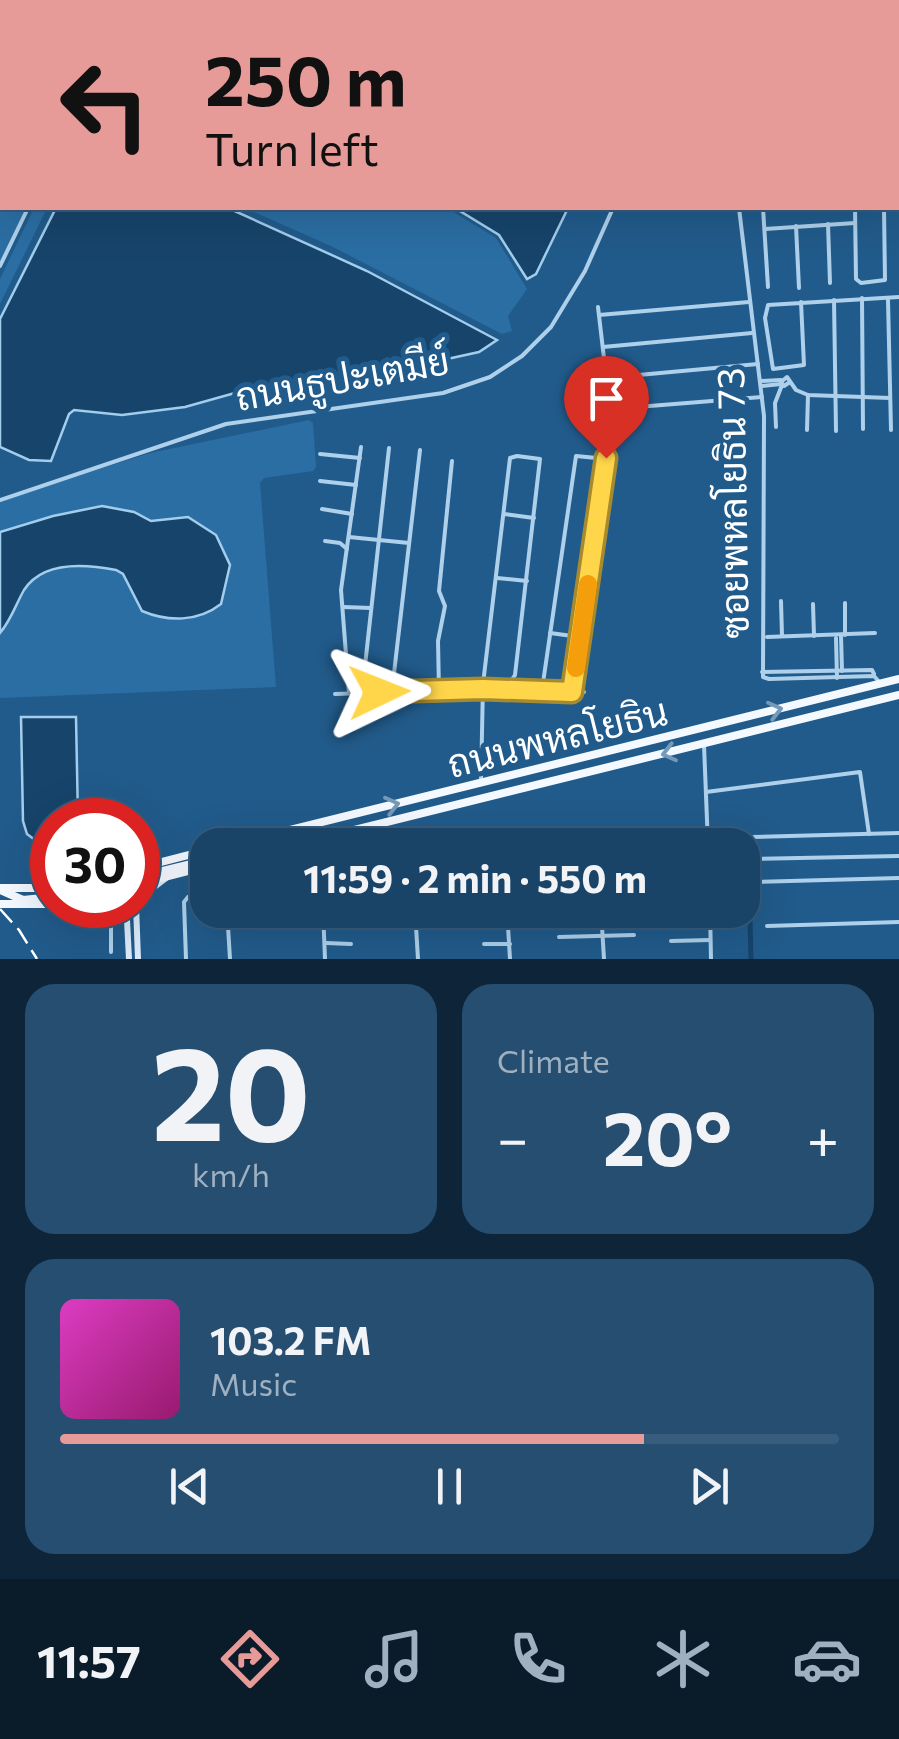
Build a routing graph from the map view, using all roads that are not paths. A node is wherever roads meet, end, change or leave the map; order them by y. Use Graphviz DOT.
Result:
graph roads {
  1 [pos="27,210"];
  2 [pos="611,210"];
  3 [pos="741,210"];
  4 [pos="763,210"];
  5 [pos="854,210"];
  6 [pos="884,210"];
  7 [pos="855,223"];
  8 [pos="828,224"];
  9 [pos="796,226"];
  10 [pos="766,229"];
  11 [pos="0,266"];
  12 [pos="830,283"];
  13 [pos="768,287"];
  14 [pos="798,288"];
  15 [pos="899,297"];
  16 [pos="862,298"];
  17 [pos="888,298"];
  18 [pos="834,300"];
  19 [pos="750,302"];
  20 [pos="801,302"];
  21 [pos="598,307"];
  22 [pos="599,315"];
  23 [pos="754,333"];
  24 [pos="602,347"];
  25 [pos="758,364"];
  26 [pos="784,368"];
  27 [pos="606,378"];
  28 [pos="784,382"];
  29 [pos="761,384"];
  30 [pos="808,395"];
  31 [pos="836,396"];
  32 [pos="762,397"];
  33 [pos="862,398"];
  34 [pos="890,398"];
  35 [pos="776,426"];
  36 [pos="807,430"];
  37 [pos="863,430"];
  38 [pos="891,430"];
  39 [pos="836,432"];
  40 [pos="361,447"];
  41 [pos="389,448"];
  42 [pos="420,450"];
  43 [pos="320,454"];
  44 [pos="360,458"];
  45 [pos="452,462"];
  46 [pos="320,480"];
  47 [pos="356,485"];
  48 [pos="0,500"];
  49 [pos="322,509"];
  50 [pos="352,514"];
  51 [pos="504,514"];
  52 [pos="534,518"];
  53 [pos="349,537"];
  54 [pos="378,540"];
  55 [pos="325,542"];
  56 [pos="409,543"];
  57 [pos="347,549"];
  58 [pos="496,578"];
  59 [pos="527,580"];
  60 [pos="781,602"];
  61 [pos="845,603"];
  62 [pos="813,604"];
  63 [pos="343,607"];
  64 [pos="371,608"];
  65 [pos="550,633"];
  66 [pos="875,633"];
  67 [pos="782,636"];
  68 [pos="814,636"];
  69 [pos="841,636"];
  70 [pos="580,637"];
  71 [pos="767,637"];
  72 [pos="839,670"];
  73 [pos="762,672"];
  74 [pos="840,678"];
  75 [pos="899,679"];
  76 [pos="878,680"];
  77 [pos="393,682"];
  78 [pos="544,683"];
  79 [pos="363,684"];
  80 [pos="483,687"];
  81 [pos="439,690"];
  82 [pos="572,692"];
  83 [pos="584,692"];
  84 [pos="349,693"];
  85 [pos="335,694"];
  86 [pos="899,695"];
  87 [pos="716,724"];
  88 [pos="722,740"];
  89 [pos="704,744"];
  90 [pos="481,784"];
  91 [pos="706,792"];
  92 [pos="315,824"];
  93 [pos="299,828"];
  94 [pos="316,828"];
  95 [pos="373,828"];
  96 [pos="707,828"];
  97 [pos="899,833"];
  98 [pos="869,834"];
  99 [pos="760,836"];
  100 [pos="190,855"];
  101 [pos="899,856"];
  102 [pos="760,860"];
  103 [pos="160,862"];
  104 [pos="190,864"];
  105 [pos="190,869"];
  106 [pos="160,873"];
  107 [pos="167,877"];
  108 [pos="160,878"];
  109 [pos="899,878"];
  110 [pos="160,882"];
  111 [pos="760,882"];
  112 [pos="30,888"];
  113 [pos="0,889"];
  114 [pos="190,897"];
  115 [pos="30,900"];
  116 [pos="30,902"];
  117 [pos="0,904"];
  118 [pos="899,922"];
  119 [pos="768,926"];
  120 [pos="111,928"];
  121 [pos="127,928"];
  122 [pos="137,928"];
  123 [pos="228,928"];
  124 [pos="324,928"];
  125 [pos="416,928"];
  126 [pos="509,928"];
  127 [pos="602,928"];
  128 [pos="710,928"];
  129 [pos="602,935"];
  130 [pos="634,935"];
  131 [pos="559,937"];
  132 [pos="710,940"];
  133 [pos="671,941"];
  134 [pos="324,943"];
  135 [pos="351,944"];
  136 [pos="484,944"];
  137 [pos="510,944"];
  138 [pos="111,952"];
  139 [pos="129,959"];
  140 [pos="138,959"];
  141 [pos="186,959"];
  142 [pos="230,959"];
  143 [pos="325,959"];
  144 [pos="418,959"];
  145 [pos="510,959"];
  146 [pos="604,959"];
  147 [pos="711,959"];
  1 -- 11 [label="street"];
  2 -- 48 [label="street, ถนนธูปะเตมีย์"];
  3 -- 19 [label="street, ซอยพหลโยธิน 73"];
  4 -- 10 [label="street"];
  5 -- 7 [label="street"];
  6 -- 7 [label="street"];
  7 -- 8 [label="street"];
  8 -- 9 [label="street"];
  8 -- 12 [label="street"];
  9 -- 10 [label="street"];
  9 -- 14 [label="street"];
  10 -- 13 [label="street"];
  15 -- 17 [label="street"];
  16 -- 17 [label="street"];
  16 -- 18 [label="street"];
  16 -- 33 [label="street"];
  17 -- 34 [label="street"];
  18 -- 20 [label="street"];
  18 -- 31 [label="street"];
  19 -- 22 [label="street"];
  19 -- 23 [label="street, ซอยพหลโยธิน 73"];
  20 -- 26 [label="street"];
  20 -- 26 [label="street"];
  21 -- 22 [label="street"];
  22 -- 24 [label="street"];
  23 -- 24 [label="street"];
  23 -- 25 [label="street, ซอยพหลโยธิน 73"];
  24 -- 27 [label="street"];
  25 -- 27 [label="street"];
  25 -- 29 [label="street, ซอยพหลโยธิน 73"];
  26 -- 28 [label="street"];
  27 -- 32 [label="street"];
  28 -- 29 [label="street"];
  28 -- 30 [label="street"];
  28 -- 35 [label="street"];
  29 -- 32 [label="street, ซอยพหลโยธิน 73"];
  30 -- 31 [label="street"];
  30 -- 36 [label="street"];
  31 -- 33 [label="street"];
  31 -- 39 [label="street"];
  32 -- 73 [label="street, ซอยพหลโยธิน 73"];
  33 -- 34 [label="street"];
  33 -- 37 [label="street"];
  34 -- 38 [label="street"];
  40 -- 44 [label="street"];
  41 -- 54 [label="street"];
  42 -- 56 [label="street"];
  43 -- 44 [label="street"];
  44 -- 47 [label="street"];
  45 -- 81 [label="street"];
  46 -- 47 [label="street"];
  47 -- 50 [label="street"];
  49 -- 50 [label="street"];
  50 -- 53 [label="street"];
  51 -- 52 [label="street"];
  51 -- 52 [label="street"];
  51 -- 58 [label="street"];
  52 -- 59 [label="street"];
  53 -- 54 [label="street"];
  53 -- 57 [label="street"];
  54 -- 56 [label="street"];
  54 -- 64 [label="street"];
  55 -- 57 [label="street"];
  56 -- 77 [label="street"];
  57 -- 63 [label="street"];
  58 -- 59 [label="street"];
  58 -- 80 [label="street"];
  59 -- 80 [label="street"];
  60 -- 67 [label="street"];
  61 -- 69 [label="street"];
  62 -- 68 [label="street"];
  63 -- 64 [label="street"];
  63 -- 84 [label="street"];
  64 -- 79 [label="street"];
  65 -- 70 [label="street"];
  65 -- 70 [label="street"];
  65 -- 78 [label="street"];
  66 -- 69 [label="street"];
  67 -- 68 [label="street"];
  67 -- 71 [label="street"];
  68 -- 69 [label="street"];
  69 -- 72 [label="street"];
  70 -- 82 [label="street"];
  72 -- 73 [label="street"];
  72 -- 74 [label="street"];
  72 -- 76 [label="street"];
  73 -- 74 [label="street, ซอยพหลโยธิน 73"];
  74 -- 76 [label="street, ซอยพหลโยธิน 73"];
  75 -- 76 [label="main road, ถนนพหลโยธิน"];
  87 -- 76 [label="main road, ถนนพหลโยธิน, one-way"];
  80 -- 81 [label="street"];
  80 -- 82 [label="street"];
  80 -- 90 [label="street"];
  81 -- 84 [label="street"];
  82 -- 83 [label="street"];
  84 -- 85 [label="street"];
  86 -- 88 [label="main road, ถนนพหลโยธิน"];
  87 -- 88 [label="main road"];
  87 -- 90 [label="main road, ถนนพหลโยธิน"];
  88 -- 89 [label="main road, ถนนพหลโยธิน"];
  89 -- 91 [label="street"];
  89 -- 95 [label="main road, ถนนพหลโยธิน, one-way"];
  92 -- 90 [label="main road, ถนนพหลโยธิน, one-way"];
  91 -- 96 [label="street"];
  91 -- 98 [label="street"];
  92 -- 93 [label="main road, ถนนพหลโยธิน"];
  92 -- 94 [label="main road"];
  97 -- 98 [label="street"];
  98 -- 99 [label="street"];
  100 -- 103 [label="main road"];
  101 -- 102 [label="street"];
  104 -- 106 [label="main road"];
  105 -- 107 [label="main road"];
  107 -- 108 [label="main road"];
  107 -- 110 [label="main road"];
  109 -- 111 [label="street"];
  112 -- 113 [label="main road"];
  113 -- 115 [label="main road"];
  114 -- 141 [label="street"];
  116 -- 117 [label="main road"];
  118 -- 119 [label="street"];
  120 -- 138 [label="street"];
  121 -- 139 [label="main road"];
  122 -- 140 [label="main road"];
  123 -- 142 [label="street"];
  124 -- 134 [label="street"];
  125 -- 144 [label="street"];
  126 -- 137 [label="street"];
  127 -- 129 [label="street"];
  128 -- 132 [label="street"];
  129 -- 130 [label="street"];
  129 -- 131 [label="street"];
  129 -- 146 [label="street"];
  132 -- 133 [label="street"];
  132 -- 147 [label="street"];
  134 -- 135 [label="street"];
  134 -- 143 [label="street"];
  136 -- 137 [label="street"];
  137 -- 145 [label="street"];
}
